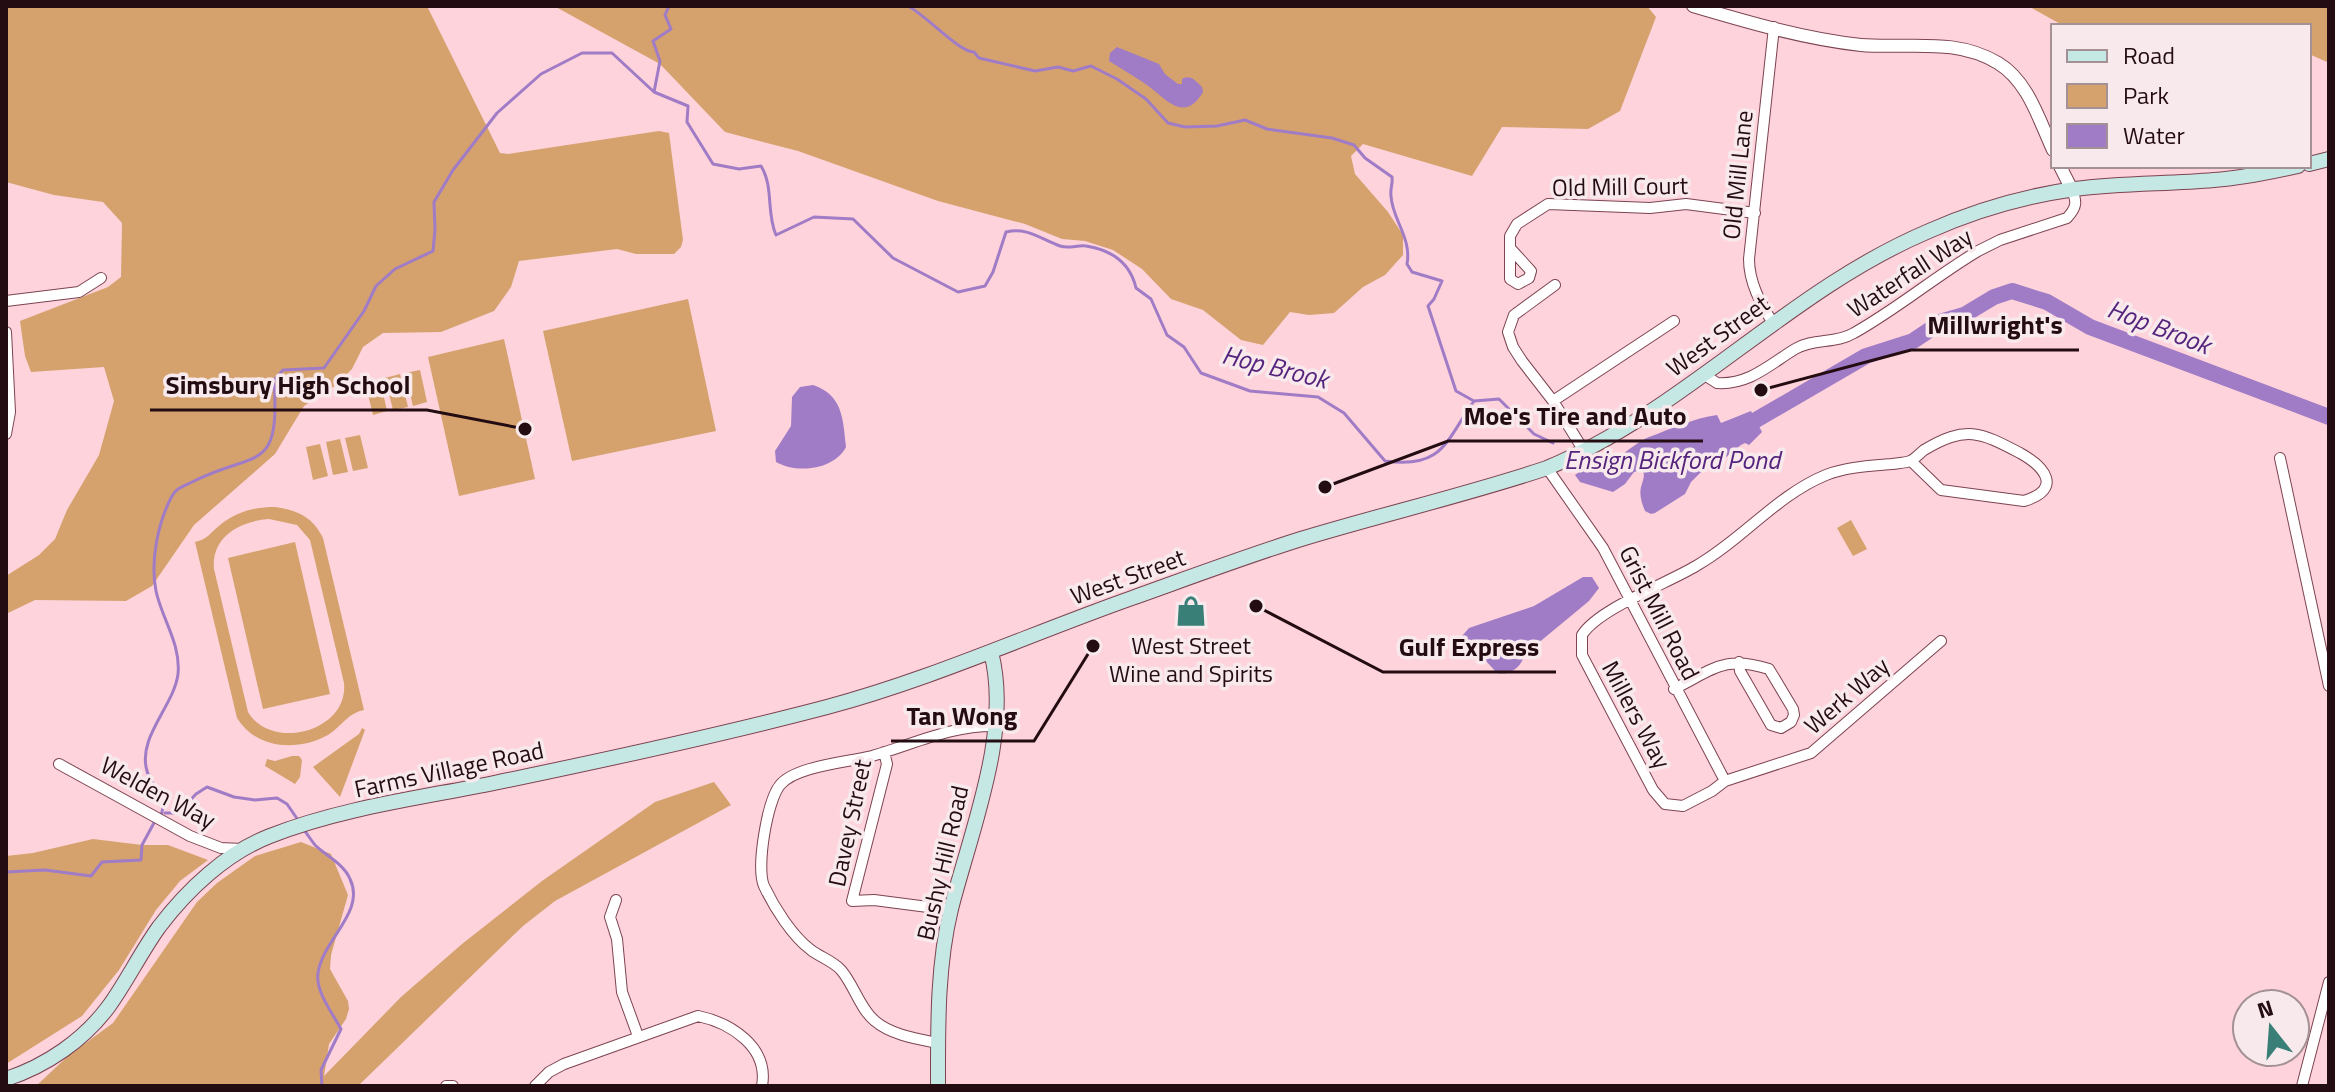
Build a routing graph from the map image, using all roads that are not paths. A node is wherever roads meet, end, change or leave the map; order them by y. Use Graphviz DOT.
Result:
graph roads {
  1 [pos="1693,6"];
  2 [pos="1774,27"];
  3 [pos="2051,146"];
  4 [pos="2061,168"];
  5 [pos="2287,168"];
  6 [pos="2072,190"];
  7 [pos="1755,213"];
  8 [pos="1511,249"];
  9 [pos="101,278"];
  10 [pos="1555,285"];
  11 [pos="6,301"];
  12 [pos="1674,321"];
  13 [pos="1773,323"];
  14 [pos="6,332"];
  15 [pos="1703,374"];
  16 [pos="1553,401"];
  17 [pos="6,434"];
  18 [pos="1584,451"];
  19 [pos="2280,458"];
  20 [pos="1911,461"];
  21 [pos="1547,468"];
  22 [pos="1631,601"];
  23 [pos="1941,641"];
  24 [pos="991,652"];
  25 [pos="1739,662"];
  26 [pos="2329,686"];
  27 [pos="1674,689"];
  28 [pos="996,726"];
  29 [pos="884,752"];
  30 [pos="59,764"];
  31 [pos="1725,781"];
  32 [pos="242,849"];
  33 [pos="616,900"];
  34 [pos="951,910"];
  35 [pos="2329,982"];
  36 [pos="638,1036"];
  37 [pos="938,1043"];
  38 [pos="6,1079"];
  39 [pos="446,1086"];
  40 [pos="453,1086"];
  41 [pos="535,1086"];
  42 [pos="762,1086"];
  43 [pos="938,1086"];
  44 [pos="2302,1086"];
  1 -- 2 [label="street"];
  2 -- 3 [label="street"];
  2 -- 7 [label="street, Old Mill Lane"];
  4 -- 6 [label="street"];
  5 -- 6 [label="main road, West Street"];
  6 -- 13 [label="main road, West Street"];
  6 -- 15 [label="street, Waterfall Way"];
  7 -- 8 [label="street, Old Mill Court"];
  7 -- 13 [label="street, Old Mill Lane"];
  9 -- 11 [label="street"];
  10 -- 16 [label="street"];
  12 -- 16 [label="street"];
  13 -- 15 [label="main road, West Street"];
  14 -- 17 [label="street"];
  15 -- 18 [label="main road, West Street"];
  16 -- 18 [label="street"];
  18 -- 21 [label="main road, West Street"];
  19 -- 26 [label="street"];
  20 -- 20 [label="street"];
  20 -- 22 [label="street"];
  21 -- 22 [label="street, Grist Mill Road"];
  21 -- 24 [label="main road, West Street"];
  22 -- 27 [label="street, Grist Mill Road"];
  22 -- 31 [label="street, Millers Way"];
  23 -- 31 [label="street, Werk Way"];
  24 -- 28 [label="main road, Bushy Hill Road"];
  24 -- 32 [label="main road, Farms Village Road"];
  25 -- 25 [label="street"];
  25 -- 27 [label="street"];
  27 -- 31 [label="street, Grist Mill Road"];
  28 -- 29 [label="street"];
  28 -- 34 [label="main road, Bushy Hill Road"];
  29 -- 34 [label="street, Davey Street"];
  29 -- 37 [label="street"];
  30 -- 32 [label="street, Welden Way"];
  32 -- 38 [label="main road, Farms Village Road"];
  33 -- 36 [label="street"];
  34 -- 37 [label="main road, Bushy Hill Road"];
  35 -- 44 [label="street"];
  36 -- 41 [label="street"];
  36 -- 42 [label="street"];
  37 -- 43 [label="main road, Bushy Hill Road"];
  39 -- 40 [label="street"];
}
